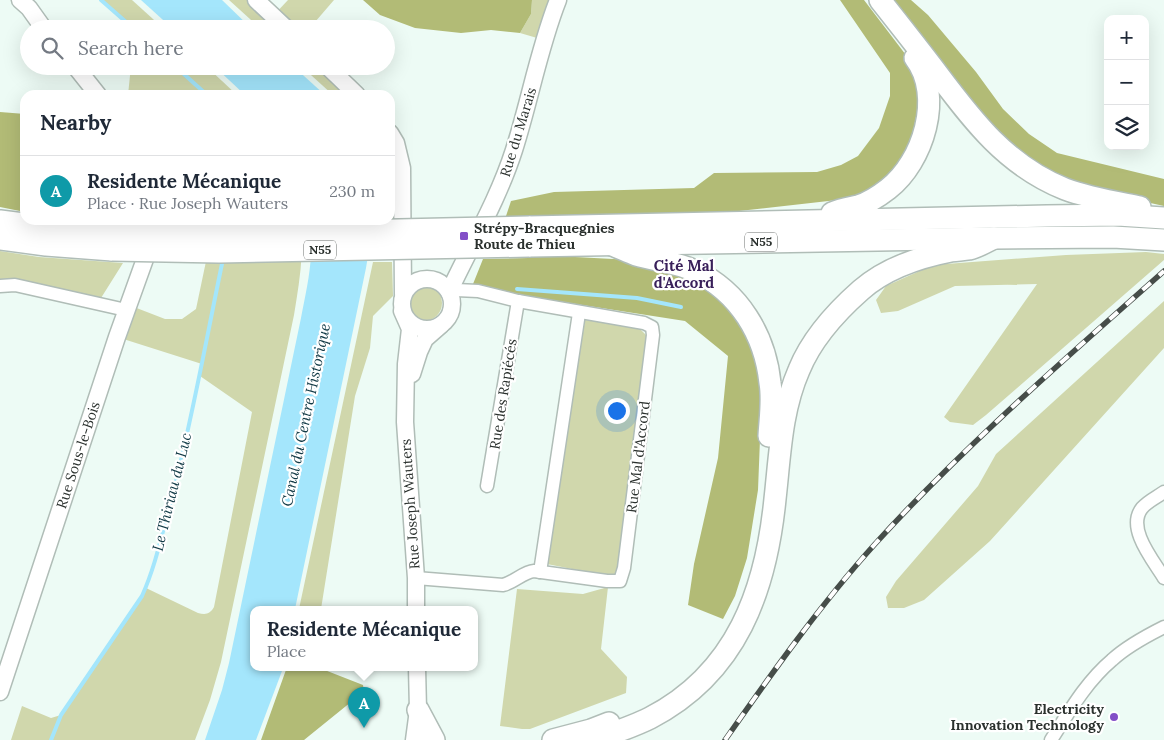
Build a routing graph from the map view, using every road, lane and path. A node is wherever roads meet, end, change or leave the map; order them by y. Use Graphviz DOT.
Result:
graph roads {
  1 [pos="256,0"];
  2 [pos="558,0"];
  3 [pos="870,0"];
  4 [pos="880,0"];
  5 [pos="28,2"];
  6 [pos="39,20"];
  7 [pos="277,20"];
  8 [pos="82,75"];
  9 [pos="336,75"];
  10 [pos="94,90"];
  11 [pos="352,90"];
  12 [pos="395,141"];
  13 [pos="1164,214"];
  14 [pos="1164,218"];
  15 [pos="816,220"];
  16 [pos="0,221"];
  17 [pos="20,224"];
  18 [pos="31,225"];
  19 [pos="157,225"];
  20 [pos="529,237"];
  21 [pos="994,238"];
  22 [pos="0,239"];
  23 [pos="1162,240"];
  24 [pos="113,241"];
  25 [pos="403,244"];
  26 [pos="612,244"];
  27 [pos="466,260"];
  28 [pos="432,280"];
  29 [pos="0,286"];
  30 [pos="478,291"];
  31 [pos="403,294"];
  32 [pos="450,295"];
  33 [pos="518,301"];
  34 [pos="126,310"];
  35 [pos="402,311"];
  36 [pos="579,313"];
  37 [pos="441,325"];
  38 [pos="405,399"];
  39 [pos="488,486"];
  40 [pos="1164,492"];
  41 [pos="540,572"];
  42 [pos="416,578"];
  43 [pos="1164,578"];
  44 [pos="416,606"];
  45 [pos="1164,627"];
  46 [pos="417,671"];
  47 [pos="0,692"];
  48 [pos="418,710"];
  49 [pos="414,740"];
  50 [pos="434,740"];
  51 [pos="553,740"];
  52 [pos="594,740"];
  53 [pos="1051,740"];
  1 -- 7 [label="street"];
  2 -- 27 [label="street, Rue du Marais"];
  3 -- 15 [label="highway"];
  4 -- 13 [label="highway"];
  5 -- 6 [label="street"];
  8 -- 10 [label="street"];
  9 -- 11 [label="street"];
  12 -- 25 [label="street"];
  14 -- 15 [label="highway, N55"];
  15 -- 20 [label="highway, N55"];
  16 -- 17 [label="highway, N55"];
  18 -- 24 [label="highway, N55"];
  19 -- 34 [label="street, Rue Sous-le-Bois"];
  20 -- 24 [label="highway, N55, bridge"];
  20 -- 26 [label="highway, N55"];
  21 -- 23 [label="highway, N55"];
  21 -- 26 [label="highway, N55"];
  21 -- 52 [label="highway"];
  22 -- 24 [label="highway, N55"];
  25 -- 28 [label="street"];
  25 -- 31 [label="street"];
  26 -- 51 [label="highway"];
  27 -- 28 [label="street, Rue du Marais"];
  27 -- 30 [label="street"];
  27 -- 32 [label="street, Rue du Marais"];
  28 -- 31 [label="street"];
  28 -- 32 [label="street"];
  29 -- 34 [label="street"];
  30 -- 32 [label="street, Rue Mal d'Accord"];
  30 -- 33 [label="street, Rue Mal d'Accord"];
  31 -- 35 [label="street"];
  32 -- 37 [label="street"];
  33 -- 36 [label="street, Rue Mal d'Accord"];
  33 -- 39 [label="street, Rue des Rapiécés"];
  34 -- 47 [label="street, Rue Sous-le-Bois"];
  35 -- 37 [label="street"];
  35 -- 38 [label="street, Rue Joseph Wauters"];
  36 -- 41 [label="street"];
  36 -- 41 [label="street, Rue Mal d'Accord"];
  37 -- 38 [label="street, Rue Joseph Wauters"];
  38 -- 42 [label="street, Rue Joseph Wauters"];
  40 -- 43 [label="street"];
  41 -- 42 [label="street, Rue Mal d'Accord"];
  42 -- 44 [label="street, Rue Joseph Wauters"];
  45 -- 53 [label="street"];
  46 -- 48 [label="street"];
  48 -- 49 [label="street"];
  48 -- 50 [label="highway"];
}
